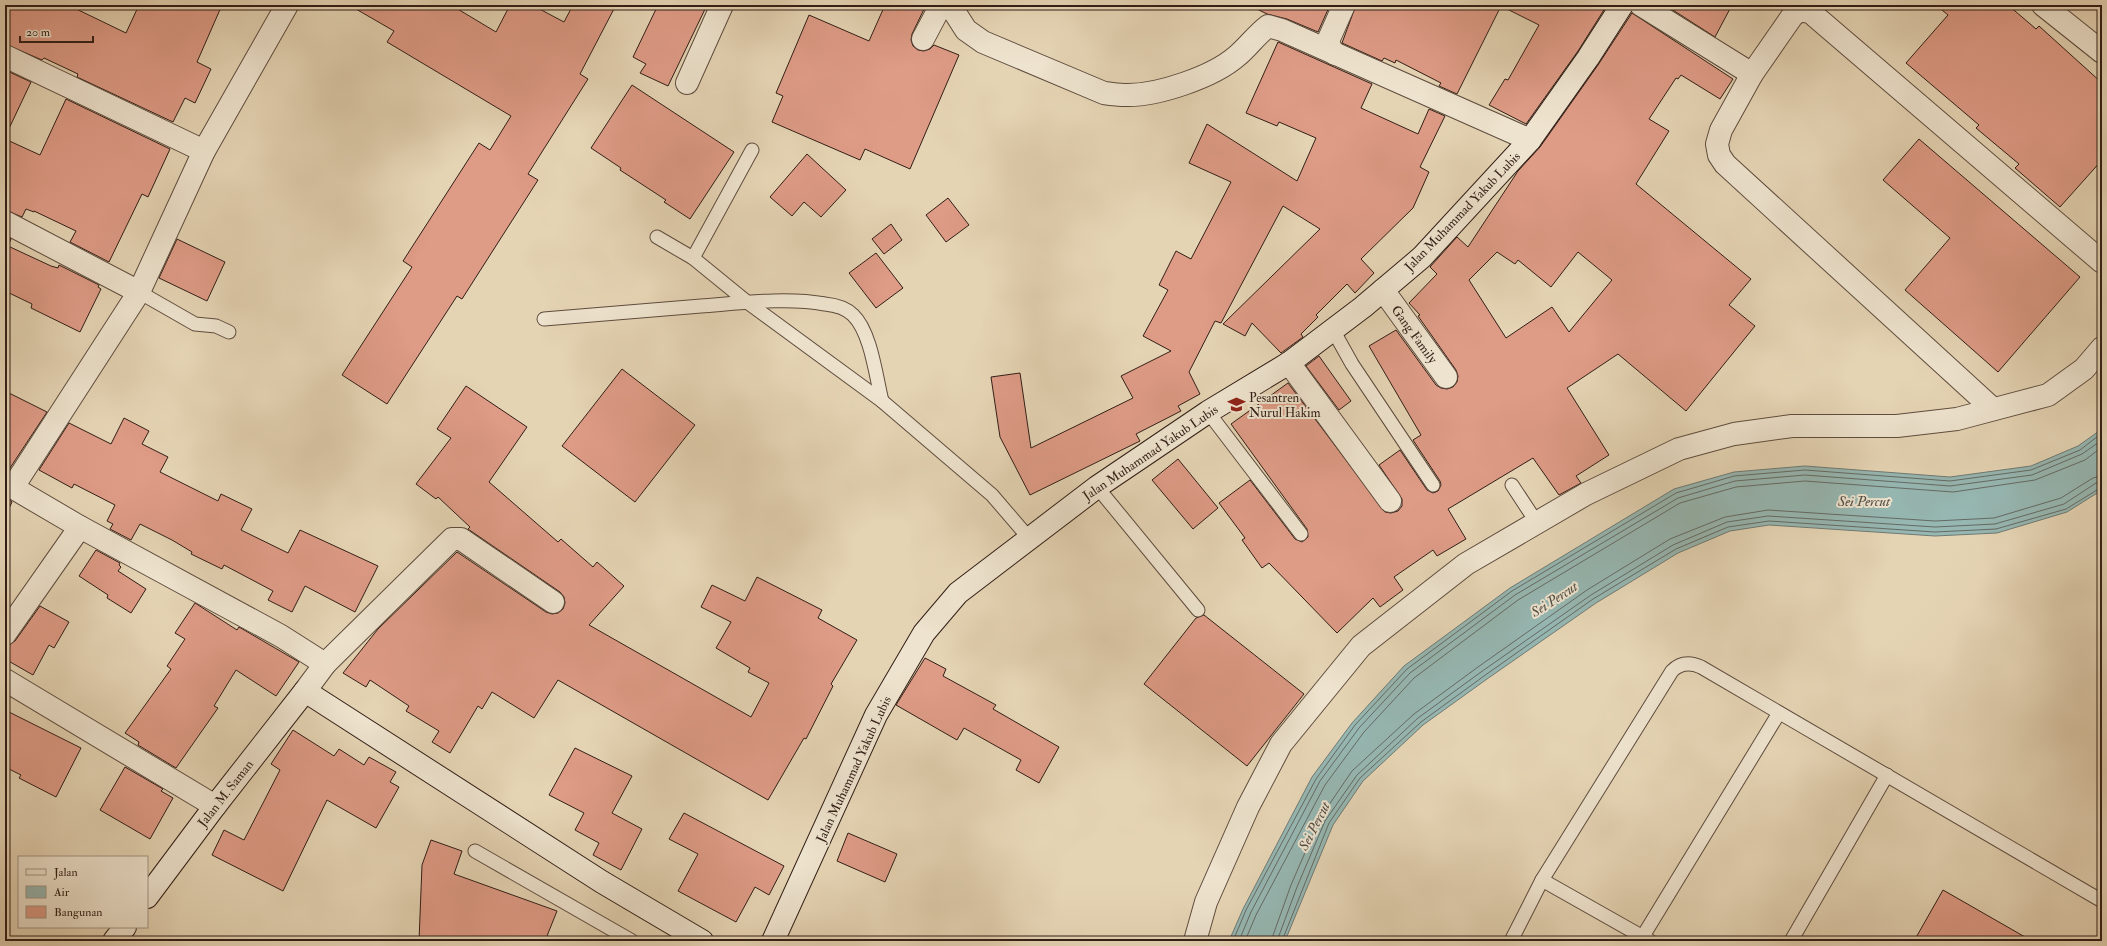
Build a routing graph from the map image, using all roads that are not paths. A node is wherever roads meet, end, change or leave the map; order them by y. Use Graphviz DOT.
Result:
graph roads {
  1 [pos="287,5"];
  2 [pos="722,5"];
  3 [pos="941,5"];
  4 [pos="950,5"];
  5 [pos="1344,5"];
  6 [pos="1622,5"];
  7 [pos="1641,5"];
  8 [pos="2043,5"];
  9 [pos="923,39"];
  10 [pos="2102,52"];
  11 [pos="1335,54"];
  12 [pos="5,56"];
  13 [pos="1752,74"];
  14 [pos="687,83"];
  15 [pos="1530,140"];
  16 [pos="752,150"];
  17 [pos="204,151"];
  18 [pos="5,222"];
  19 [pos="657,236"];
  20 [pos="692,258"];
  21 [pos="2102,262"];
  22 [pos="1383,290"];
  23 [pos="139,292"];
  24 [pos="747,302"];
  25 [pos="544,319"];
  26 [pos="1333,330"];
  27 [pos="229,332"];
  28 [pos="2102,348"];
  29 [pos="1289,363"];
  30 [pos="1446,377"];
  31 [pos="882,400"];
  32 [pos="1992,409"];
  33 [pos="1208,412"];
  34 [pos="9,485"];
  35 [pos="1433,485"];
  36 [pos="1512,485"];
  37 [pos="1096,487"];
  38 [pos="1390,502"];
  39 [pos="1537,523"];
  40 [pos="80,527"];
  41 [pos="1301,534"];
  42 [pos="1028,538"];
  43 [pos="553,602"];
  44 [pos="1198,610"];
  45 [pos="5,634"];
  46 [pos="325,664"];
  47 [pos="5,680"];
  48 [pos="305,691"];
  49 [pos="1779,713"];
  50 [pos="1887,775"];
  51 [pos="215,806"];
  52 [pos="475,851"];
  53 [pos="1542,880"];
  54 [pos="148,896"];
  55 [pos="2102,901"];
  56 [pos="124,928"];
  57 [pos="1644,940"];
  58 [pos="114,941"];
  59 [pos="632,941"];
  60 [pos="702,941"];
  61 [pos="773,941"];
  62 [pos="1195,941"];
  63 [pos="1511,941"];
  64 [pos="1791,941"];
  1 -- 17 [label="street"];
  2 -- 14 [label="street"];
  3 -- 9 [label="street"];
  4 -- 11 [label="street"];
  5 -- 11 [label="street"];
  6 -- 15 [label="street, Jalan Muhammad Yakub Lubis"];
  7 -- 13 [label="street"];
  8 -- 10 [label="street"];
  11 -- 15 [label="street"];
  12 -- 17 [label="street"];
  13 -- 21 [label="street"];
  13 -- 32 [label="street"];
  15 -- 22 [label="street, Jalan Muhammad Yakub Lubis"];
  16 -- 20 [label="lane"];
  17 -- 23 [label="street"];
  18 -- 23 [label="street"];
  19 -- 20 [label="lane"];
  20 -- 24 [label="lane"];
  22 -- 26 [label="street, Jalan Muhammad Yakub Lubis"];
  22 -- 30 [label="street, Gang Family"];
  23 -- 27 [label="lane"];
  23 -- 34 [label="street"];
  24 -- 25 [label="lane"];
  24 -- 31 [label="lane"];
  24 -- 31 [label="lane"];
  26 -- 29 [label="street, Jalan Muhammad Yakub Lubis"];
  26 -- 35 [label="lane"];
  28 -- 32 [label="street"];
  29 -- 33 [label="street, Jalan Muhammad Yakub Lubis"];
  29 -- 38 [label="street"];
  31 -- 42 [label="lane"];
  32 -- 39 [label="street"];
  33 -- 37 [label="street, Jalan Muhammad Yakub Lubis"];
  33 -- 41 [label="lane"];
  34 -- 40 [label="street"];
  36 -- 39 [label="lane"];
  37 -- 42 [label="street, Jalan Muhammad Yakub Lubis"];
  37 -- 44 [label="lane"];
  39 -- 62 [label="street"];
  40 -- 45 [label="street"];
  40 -- 46 [label="street"];
  42 -- 61 [label="street, Jalan Muhammad Yakub Lubis"];
  43 -- 46 [label="street, Jalan M. Saman"];
  46 -- 48 [label="street, Jalan M. Saman"];
  47 -- 51 [label="street"];
  48 -- 51 [label="street, Jalan M. Saman"];
  48 -- 60 [label="street"];
  49 -- 50 [label="lane"];
  49 -- 53 [label="lane"];
  49 -- 57 [label="lane"];
  50 -- 55 [label="lane"];
  50 -- 64 [label="lane"];
  51 -- 54 [label="street, Jalan M. Saman"];
  52 -- 59 [label="lane"];
  53 -- 57 [label="lane"];
  53 -- 63 [label="lane"];
  56 -- 58 [label="street"];
}
